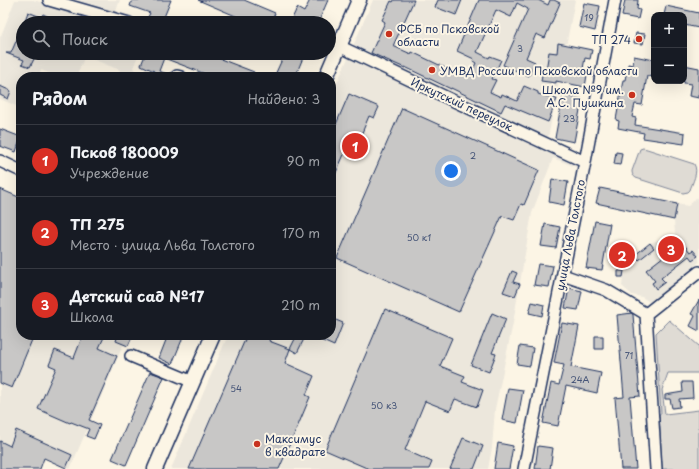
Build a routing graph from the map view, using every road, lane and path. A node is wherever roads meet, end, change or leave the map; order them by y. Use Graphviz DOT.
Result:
graph roads {
  1 [pos="49,0"];
  2 [pos="358,0"];
  3 [pos="616,0"];
  4 [pos="104,16"];
  5 [pos="339,46"];
  6 [pos="336,53"];
  7 [pos="333,60"];
  8 [pos="328,72"];
  9 [pos="0,161"];
  10 [pos="585,162"];
  11 [pos="16,169"];
  12 [pos="699,272"];
  13 [pos="562,275"];
  14 [pos="646,314"];
  15 [pos="211,340"];
  16 [pos="131,356"];
  17 [pos="193,382"];
  18 [pos="155,469"];
  19 [pos="524,469"];
  20 [pos="656,469"];
  1 -- 4 [label="street"];
  2 -- 5 [label="main road"];
  3 -- 10 [label="street, улица Льва Толстого"];
  5 -- 6 [label="main road"];
  5 -- 10 [label="street, Иркутский переулок"];
  7 -- 8 [label="main road"];
  9 -- 11 [label="street"];
  10 -- 13 [label="street, улица Льва Толстого"];
  12 -- 14 [label="street"];
  13 -- 14 [label="street"];
  13 -- 19 [label="street, улица Льва Толстого"];
  14 -- 20 [label="street"];
  15 -- 17 [label="main road"];
  16 -- 17 [label="street"];
  17 -- 18 [label="main road"];
}
